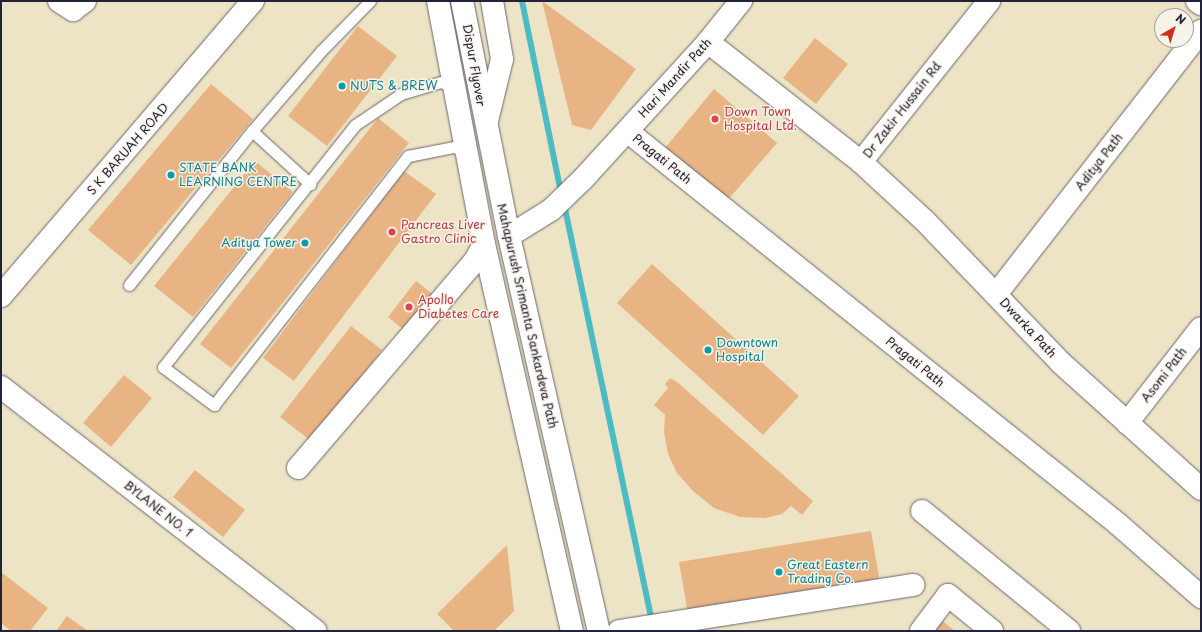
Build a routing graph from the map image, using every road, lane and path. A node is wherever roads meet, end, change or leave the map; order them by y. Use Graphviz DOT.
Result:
graph roads {
  1 [pos="59,1"];
  2 [pos="85,1"];
  3 [pos="253,1"];
  4 [pos="370,1"];
  5 [pos="438,1"];
  6 [pos="462,1"];
  7 [pos="492,1"];
  8 [pos="741,1"];
  9 [pos="989,1"];
  10 [pos="1197,1"];
  11 [pos="1201,4"];
  12 [pos="1201,31"];
  13 [pos="708,42"];
  14 [pos="453,87"];
  15 [pos="486,128"];
  16 [pos="252,131"];
  17 [pos="627,131"];
  18 [pos="465,151"];
  19 [pos="861,162"];
  20 [pos="310,184"];
  21 [pos="509,236"];
  22 [pos="484,244"];
  23 [pos="129,285"];
  24 [pos="996,293"];
  25 [pos="1,296"];
  26 [pos="1201,328"];
  27 [pos="1,387"];
  28 [pos="1127,423"];
  29 [pos="298,468"];
  30 [pos="1201,489"];
  31 [pos="922,511"];
  32 [pos="913,585"];
  33 [pos="1201,597"];
  34 [pos="627,629"];
  35 [pos="316,631"];
  36 [pos="572,631"];
  37 [pos="599,631"];
  38 [pos="921,631"];
  39 [pos="992,631"];
  40 [pos="1069,631"];
  1 -- 2 [label="street"];
  3 -- 25 [label="street, S K BARUAH ROAD"];
  4 -- 16 [label="lane"];
  5 -- 14 [label="street, Mahapurush Srimanta Sankardeva Path"];
  6 -- 15 [label="street, Dispur Flyover"];
  7 -- 15 [label="street, Mahapurush Srimanta Sankardeva Path"];
  8 -- 13 [label="street, Hari Mandir Path"];
  9 -- 19 [label="street, Dr Zakir Hussain Rd"];
  10 -- 11 [label="street"];
  12 -- 24 [label="street, Aditya Path"];
  13 -- 17 [label="street, Hari Mandir Path"];
  13 -- 19 [label="street, Dr Zakir Hussain Rd"];
  14 -- 18 [label="street, Mahapurush Srimanta Sankardeva Path"];
  14 -- 20 [label="lane"];
  15 -- 21 [label="street, Mahapurush Srimanta Sankardeva Path"];
  16 -- 20 [label="lane"];
  16 -- 23 [label="lane"];
  17 -- 21 [label="street, Hari Mandir Path"];
  17 -- 33 [label="street, Pragati Path"];
  18 -- 20 [label="lane"];
  18 -- 22 [label="street, Mahapurush Srimanta Sankardeva Path"];
  19 -- 24 [label="street, Dwarka Path"];
  21 -- 37 [label="street, Mahapurush Srimanta Sankardeva Path"];
  22 -- 29 [label="street"];
  22 -- 36 [label="street, Mahapurush Srimanta Sankardeva Path"];
  24 -- 28 [label="street, Dwarka Path"];
  26 -- 28 [label="street, Asomi Path"];
  27 -- 35 [label="street, BYLANE NO. 1"];
  28 -- 30 [label="street, Dwarka Path"];
  31 -- 40 [label="street"];
  32 -- 34 [label="street"];
  38 -- 39 [label="street"];
}
